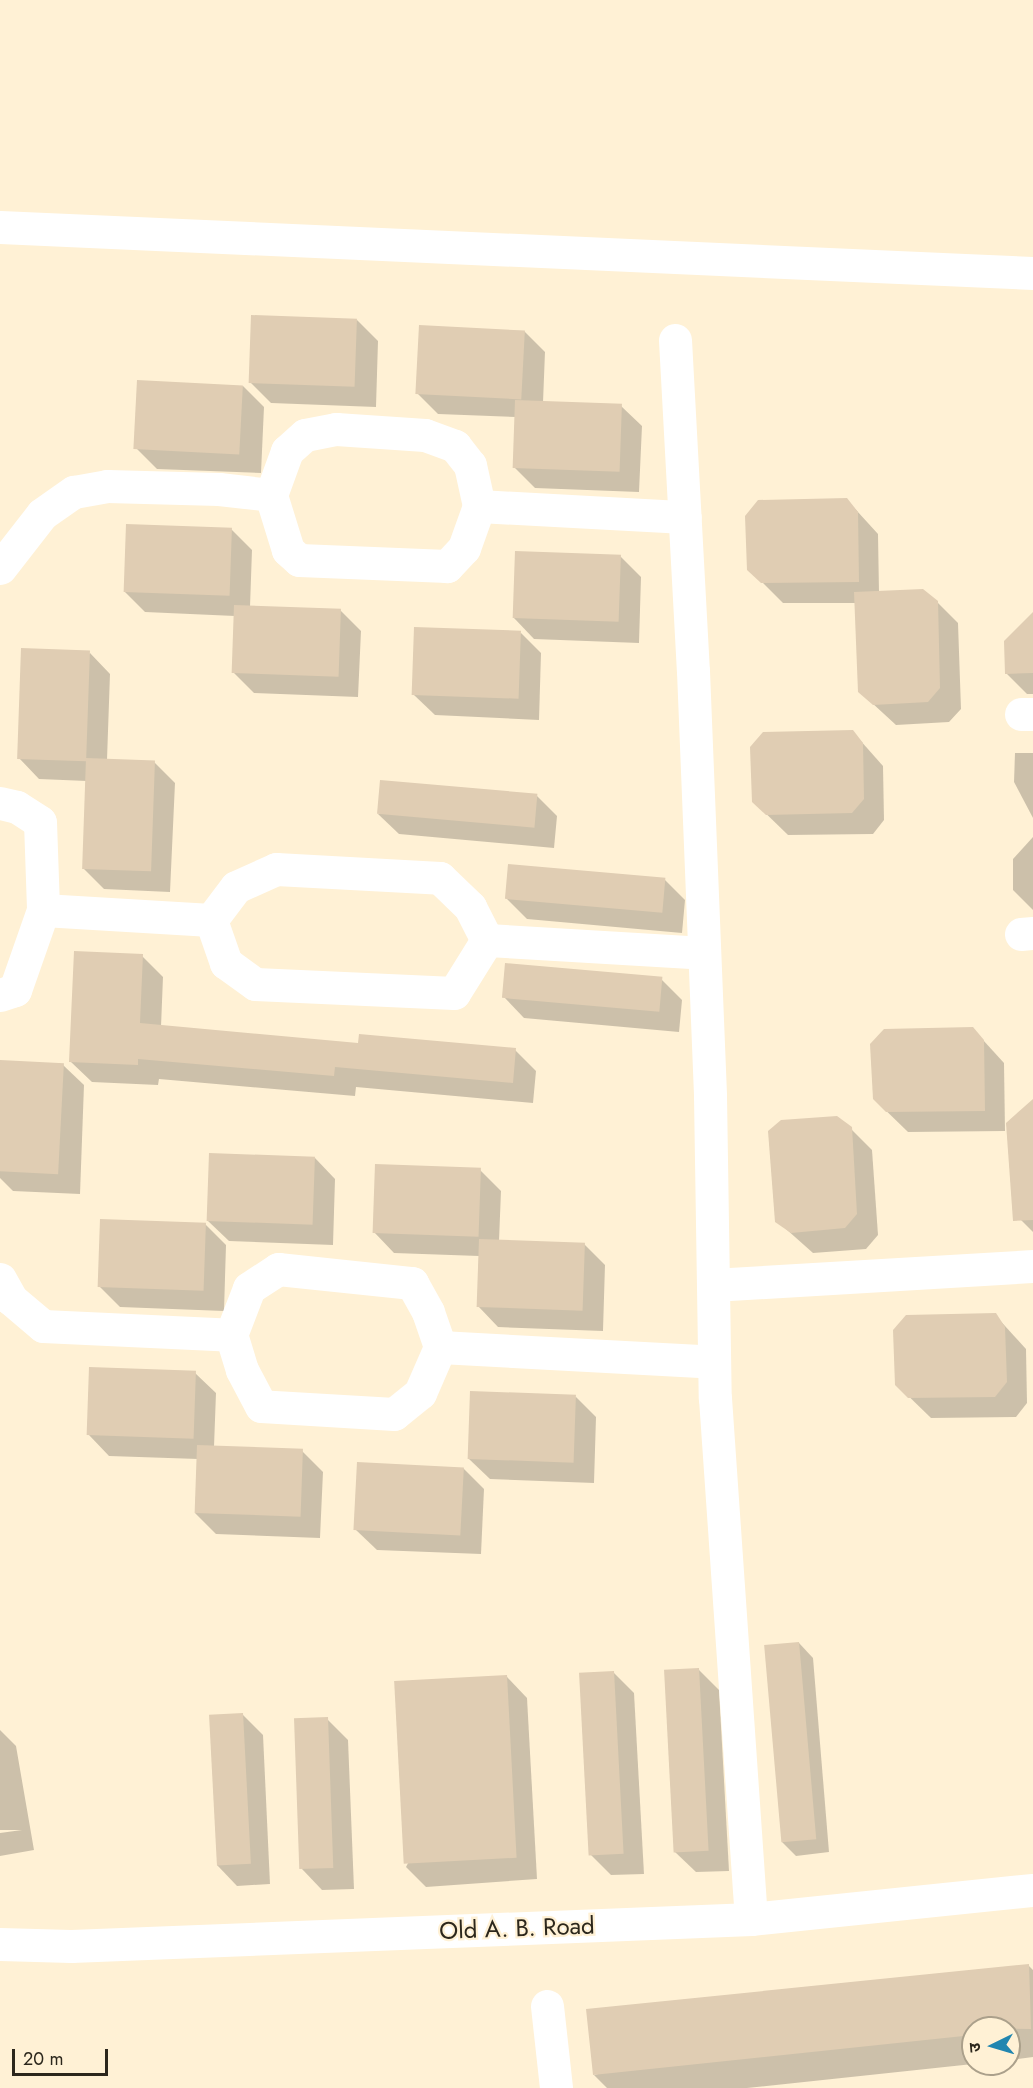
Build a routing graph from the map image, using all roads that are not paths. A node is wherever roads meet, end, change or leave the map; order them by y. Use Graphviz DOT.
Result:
graph roads {
  1 [pos="0,227"];
  2 [pos="1033,273"];
  3 [pos="675,340"];
  4 [pos="271,495"];
  5 [pos="479,506"];
  6 [pos="685,517"];
  7 [pos="0,568"];
  8 [pos="0,803"];
  9 [pos="43,910"];
  10 [pos="211,920"];
  11 [pos="487,940"];
  12 [pos="704,952"];
  13 [pos="0,995"];
  14 [pos="1033,1266"];
  15 [pos="0,1279"];
  16 [pos="713,1285"];
  17 [pos="231,1335"];
  18 [pos="440,1347"];
  19 [pos="714,1362"];
  20 [pos="1033,1890"];
  21 [pos="751,1919"];
  22 [pos="0,1944"];
  23 [pos="547,2006"];
  24 [pos="556,2088"];
  1 -- 2 [label="street"];
  3 -- 6 [label="street"];
  4 -- 5 [label="street"];
  4 -- 5 [label="street"];
  4 -- 7 [label="street"];
  5 -- 6 [label="street"];
  6 -- 12 [label="street"];
  8 -- 9 [label="street"];
  9 -- 10 [label="street"];
  9 -- 13 [label="street"];
  10 -- 11 [label="street"];
  10 -- 11 [label="street"];
  11 -- 12 [label="street"];
  12 -- 16 [label="street"];
  14 -- 16 [label="street"];
  15 -- 17 [label="street"];
  16 -- 19 [label="street"];
  17 -- 18 [label="street"];
  17 -- 18 [label="street"];
  18 -- 19 [label="street"];
  19 -- 21 [label="street"];
  20 -- 21 [label="street, Old A. B. Road"];
  21 -- 22 [label="street, Old A. B. Road"];
  23 -- 24 [label="street"];
}
